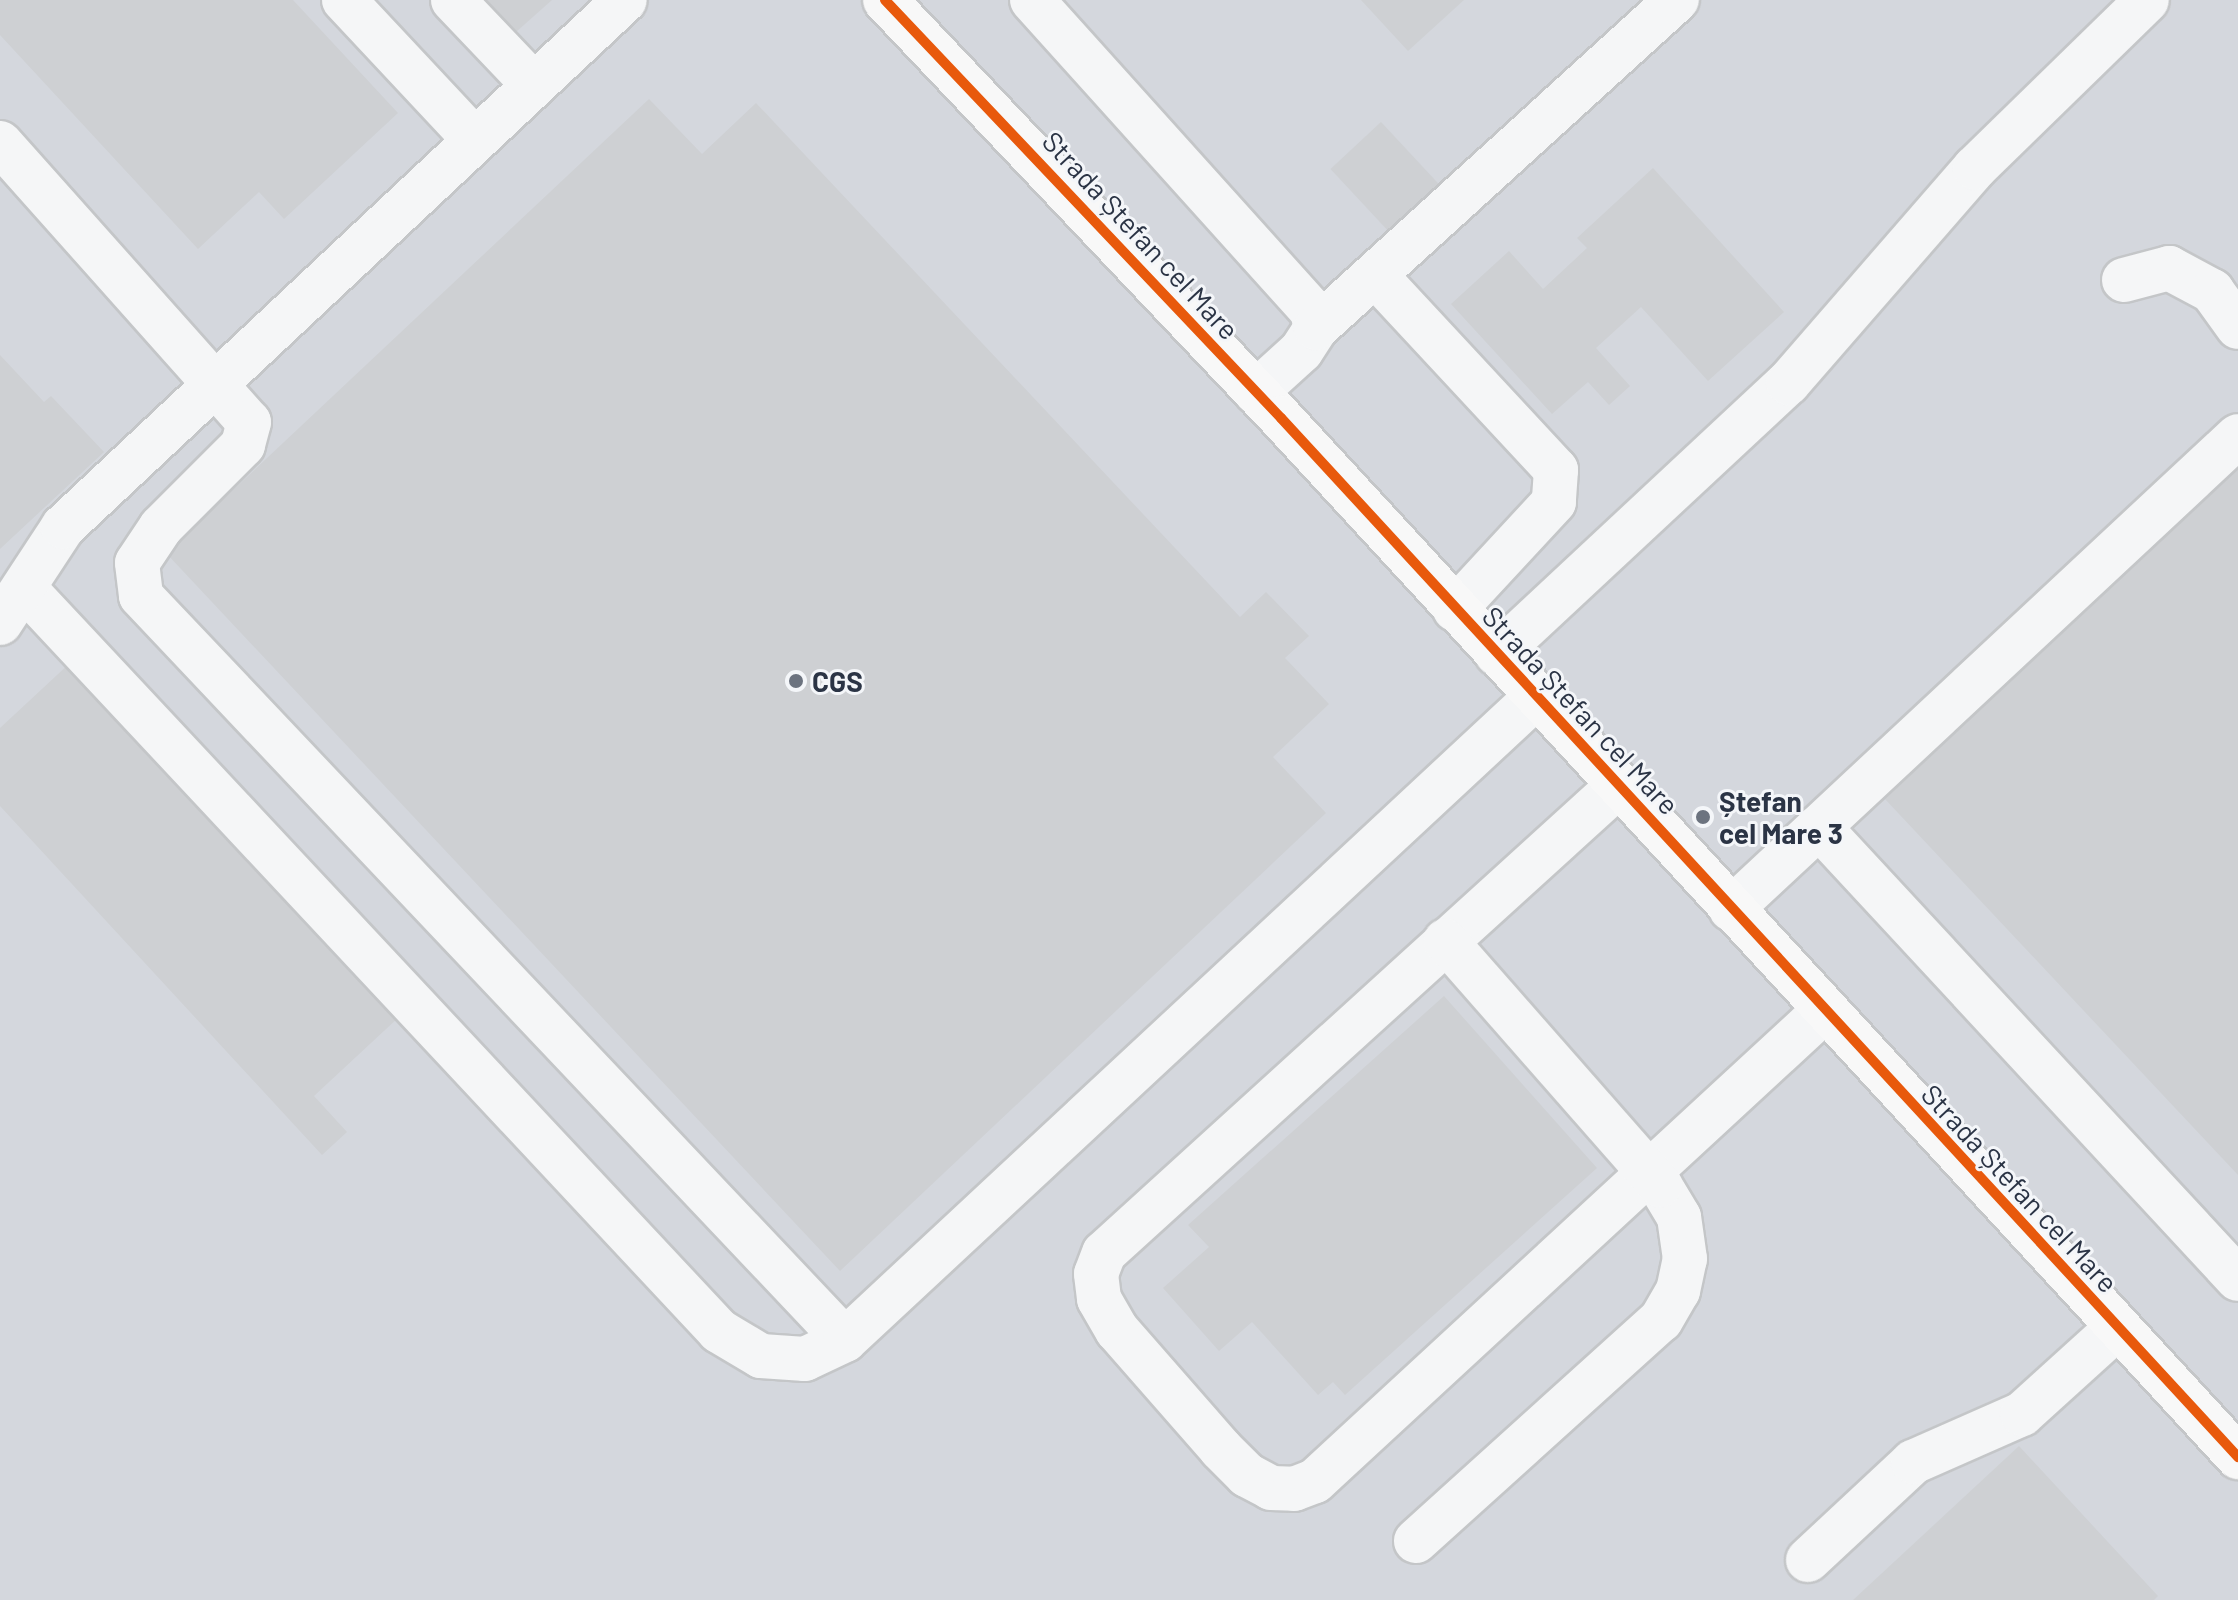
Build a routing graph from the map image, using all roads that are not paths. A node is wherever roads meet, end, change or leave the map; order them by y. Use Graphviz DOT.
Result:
graph roads {
  1 [pos="344,0"];
  2 [pos="453,0"];
  3 [pos="625,0"];
  4 [pos="885,0"];
  5 [pos="1032,0"];
  6 [pos="1677,0"];
  7 [pos="2147,0"];
  8 [pos="534,85"];
  9 [pos="475,140"];
  10 [pos="0,143"];
  11 [pos="1375,275"];
  12 [pos="2124,280"];
  13 [pos="2238,327"];
  14 [pos="1316,328"];
  15 [pos="215,382"];
  16 [pos="1256,392"];
  17 [pos="2238,436"];
  18 [pos="25,589"];
  19 [pos="1455,609"];
  20 [pos="0,623"];
  21 [pos="1497,654"];
  22 [pos="1536,697"];
  23 [pos="1618,786"];
  24 [pos="1819,827"];
  25 [pos="1731,909"];
  26 [pos="1446,941"];
  27 [pos="1824,1011"];
  28 [pos="1650,1173"];
  29 [pos="2238,1279"];
  30 [pos="2117,1328"];
  31 [pos="845,1340"];
  32 [pos="2238,1457"];
  33 [pos="1416,1541"];
  34 [pos="1808,1560"];
  1 -- 9 [label="lane"];
  2 -- 8 [label="lane"];
  3 -- 8 [label="lane"];
  4 -- 16 [label="main road, Strada Ștefan cel Mare"];
  5 -- 14 [label="lane"];
  6 -- 11 [label="lane"];
  7 -- 21 [label="lane"];
  8 -- 9 [label="lane"];
  9 -- 15 [label="lane"];
  10 -- 15 [label="lane"];
  11 -- 14 [label="lane"];
  11 -- 19 [label="lane"];
  12 -- 13 [label="lane"];
  14 -- 16 [label="lane"];
  15 -- 18 [label="lane"];
  15 -- 31 [label="lane"];
  16 -- 19 [label="main road, Strada Ștefan cel Mare"];
  17 -- 24 [label="lane"];
  18 -- 20 [label="lane"];
  18 -- 31 [label="lane"];
  19 -- 21 [label="main road, Strada Ștefan cel Mare"];
  21 -- 22 [label="main road, Strada Ștefan cel Mare"];
  22 -- 23 [label="main road, Strada Ștefan cel Mare"];
  22 -- 31 [label="lane"];
  23 -- 25 [label="main road, Strada Ștefan cel Mare"];
  23 -- 26 [label="lane"];
  24 -- 25 [label="lane"];
  24 -- 29 [label="lane"];
  25 -- 27 [label="main road, Strada Ștefan cel Mare"];
  26 -- 28 [label="lane"];
  26 -- 28 [label="lane"];
  27 -- 28 [label="lane"];
  27 -- 30 [label="main road, Strada Ștefan cel Mare"];
  28 -- 33 [label="lane"];
  30 -- 32 [label="main road, Strada Ștefan cel Mare"];
  30 -- 34 [label="lane"];
}
